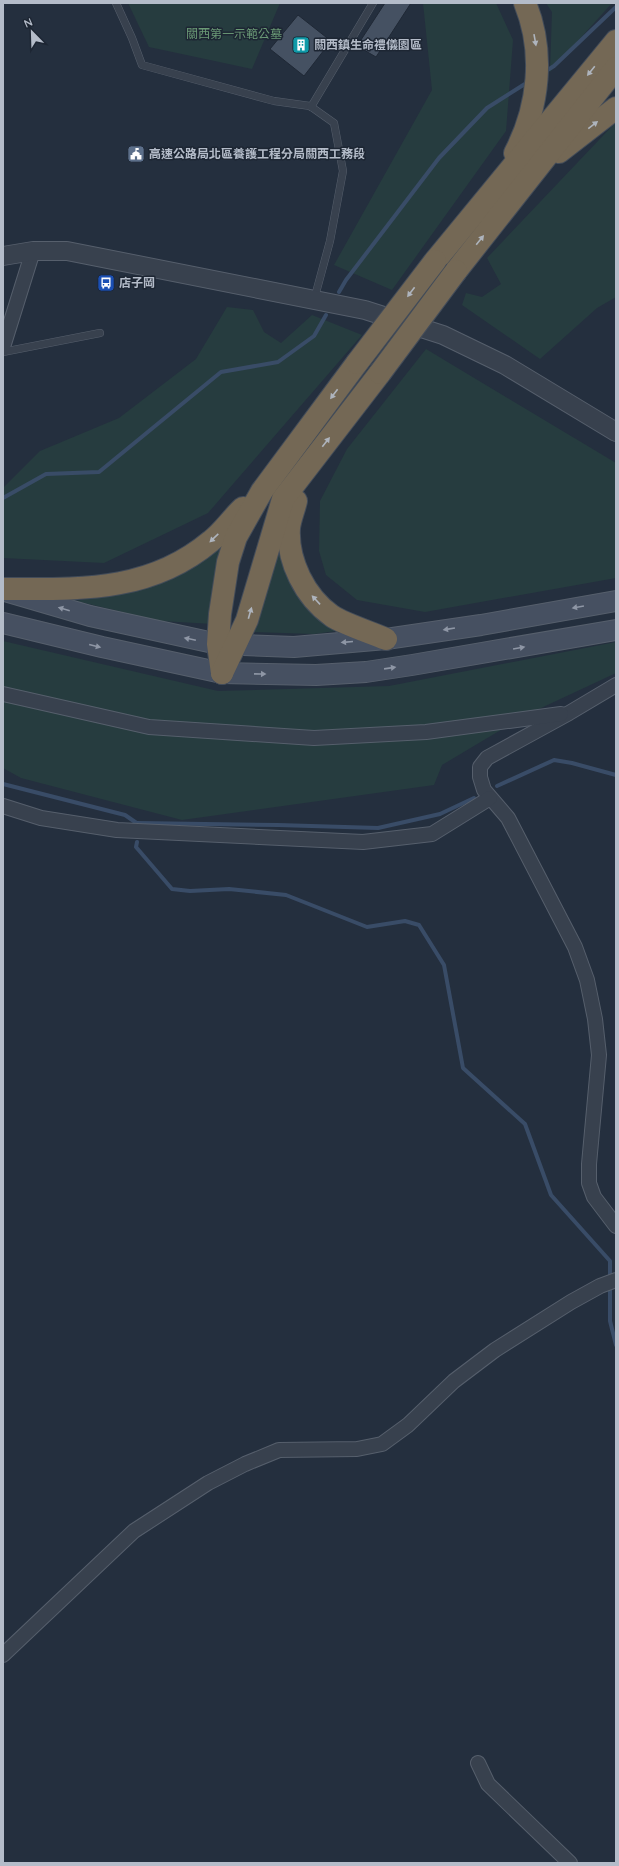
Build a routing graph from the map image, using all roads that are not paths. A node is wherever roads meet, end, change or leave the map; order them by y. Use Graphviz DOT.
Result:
graph roads {
  1 [pos="116,3"];
  2 [pos="373,3"];
  3 [pos="525,3"];
  4 [pos="616,41"];
  5 [pos="616,68"];
  6 [pos="311,107"];
  7 [pos="616,108"];
  8 [pos="540,166"];
  9 [pos="499,182"];
  10 [pos="34,251"];
  11 [pos="3,256"];
  12 [pos="314,300"];
  13 [pos="100,334"];
  14 [pos="3,346"];
  15 [pos="3,352"];
  16 [pos="616,432"];
  17 [pos="302,472"];
  18 [pos="262,491"];
  19 [pos="3,590"];
  20 [pos="616,601"];
  21 [pos="3,623"];
  22 [pos="616,630"];
  23 [pos="386,639"];
  24 [pos="226,645"];
  25 [pos="222,673"];
  26 [pos="616,685"];
  27 [pos="3,694"];
  28 [pos="569,713"];
  29 [pos="490,798"];
  30 [pos="3,806"];
  31 [pos="616,1226"];
  32 [pos="616,1280"];
  33 [pos="3,1655"];
  34 [pos="478,1762"];
  35 [pos="570,1863"];
  1 -- 6 [label="lane"];
  2 -- 6 [label="lane"];
  3 -- 9 [label="highway, one-way"];
  4 -- 9 [label="highway, one-way"];
  5 -- 8 [label="highway"];
  6 -- 12 [label="lane"];
  8 -- 7 [label="highway, one-way"];
  17 -- 8 [label="highway, one-way, bridge"];
  9 -- 18 [label="highway, one-way, bridge"];
  10 -- 11 [label="street"];
  10 -- 12 [label="street"];
  10 -- 14 [label="street"];
  12 -- 16 [label="street"];
  13 -- 15 [label="lane"];
  23 -- 17 [label="highway, one-way"];
  24 -- 17 [label="highway, one-way"];
  18 -- 19 [label="highway, one-way"];
  18 -- 24 [label="highway"];
  24 -- 19 [label="main road, one-way"];
  20 -- 23 [label="main road, one-way"];
  21 -- 25 [label="main road, one-way"];
  25 -- 22 [label="main road, one-way"];
  23 -- 24 [label="main road, one-way"];
  24 -- 25 [label="highway"];
  26 -- 28 [label="street"];
  27 -- 28 [label="street"];
  28 -- 29 [label="street"];
  29 -- 30 [label="street"];
  29 -- 31 [label="street"];
  32 -- 33 [label="street"];
  34 -- 35 [label="street"];
}
